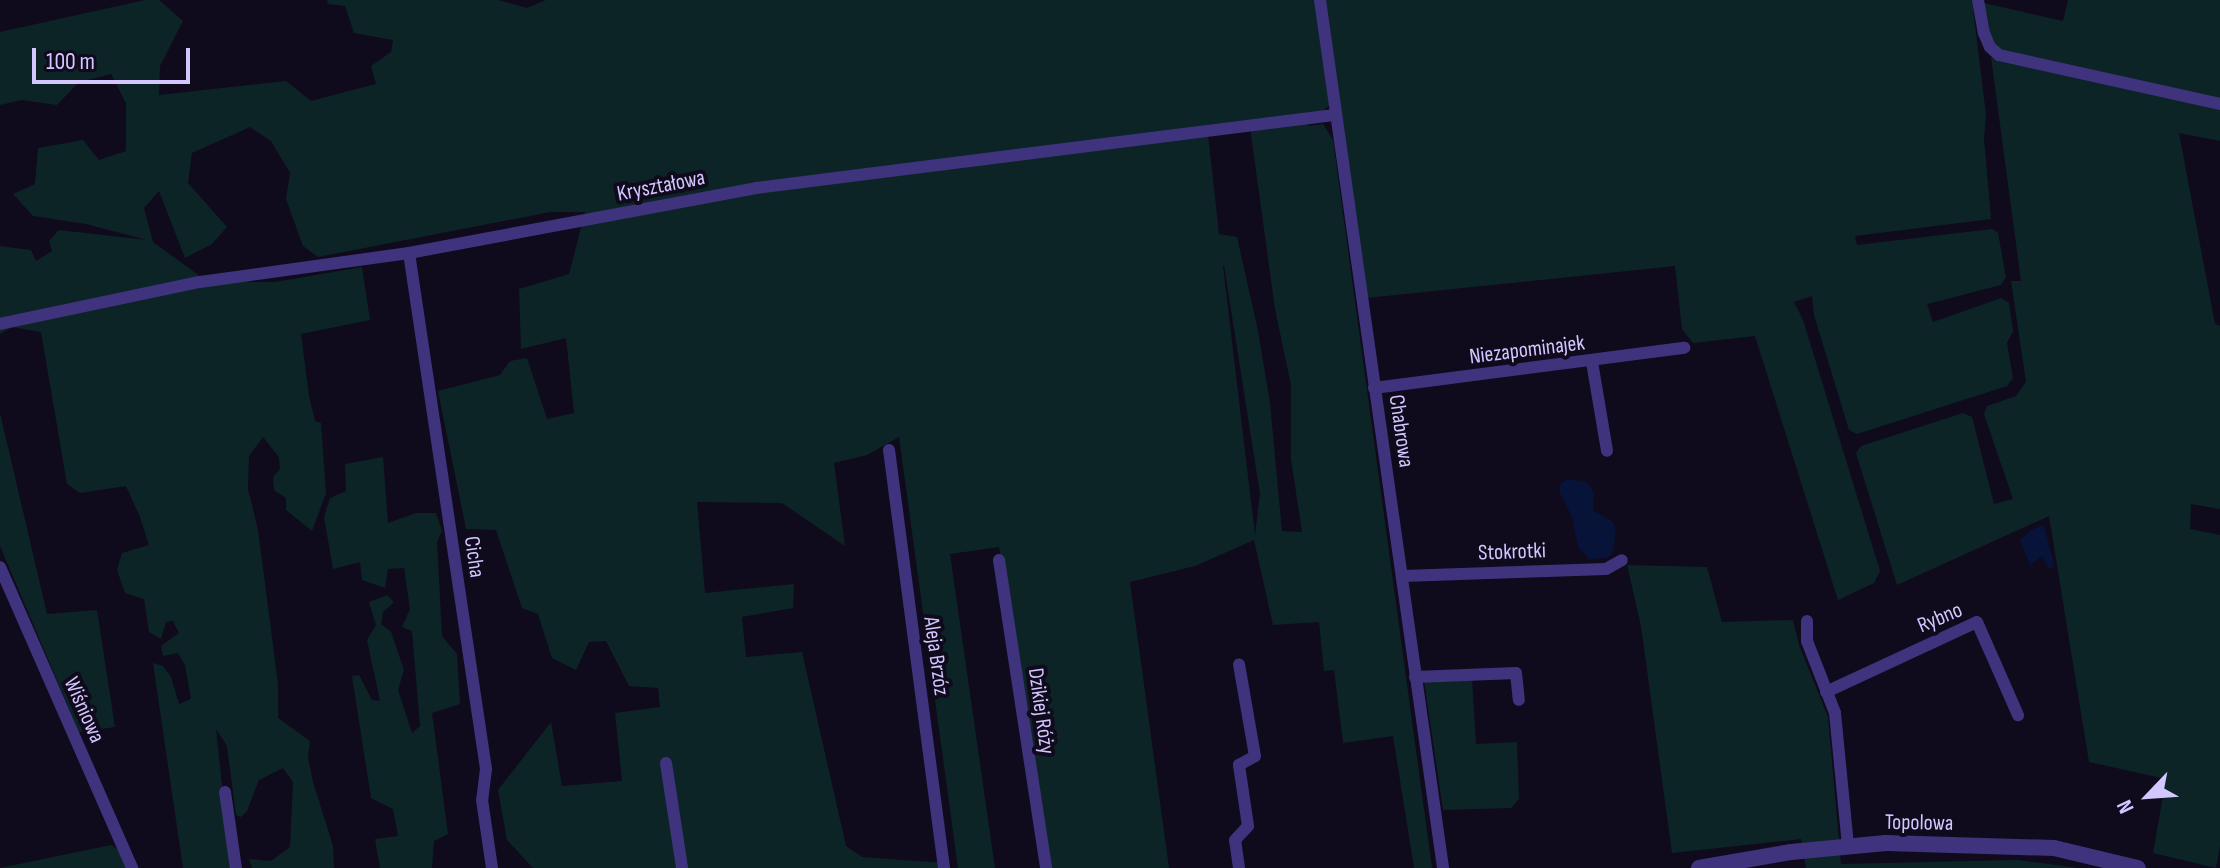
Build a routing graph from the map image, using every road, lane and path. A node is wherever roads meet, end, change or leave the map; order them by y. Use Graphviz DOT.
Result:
graph roads {
  1 [pos="1320,0"];
  2 [pos="1978,0"];
  3 [pos="2220,104"];
  4 [pos="1334,115"];
  5 [pos="409,253"];
  6 [pos="0,324"];
  7 [pos="1684,348"];
  8 [pos="1592,362"];
  9 [pos="1374,388"];
  10 [pos="889,450"];
  11 [pos="1607,451"];
  12 [pos="999,560"];
  13 [pos="1622,560"];
  14 [pos="0,567"];
  15 [pos="1402,576"];
  16 [pos="1807,621"];
  17 [pos="1239,664"];
  18 [pos="1415,677"];
  19 [pos="1826,692"];
  20 [pos="1519,700"];
  21 [pos="2018,715"];
  22 [pos="666,763"];
  23 [pos="225,792"];
  24 [pos="1848,846"];
  25 [pos="132,868"];
  26 [pos="236,868"];
  27 [pos="492,868"];
  28 [pos="682,868"];
  29 [pos="944,868"];
  30 [pos="1046,868"];
  31 [pos="1239,868"];
  32 [pos="1443,868"];
  33 [pos="1699,868"];
  34 [pos="2138,868"];
  1 -- 4 [label="street, Chabrowa"];
  2 -- 3 [label="street"];
  4 -- 5 [label="street, Kryształowa"];
  4 -- 9 [label="street, Chabrowa"];
  5 -- 6 [label="street, Kryształowa"];
  5 -- 27 [label="street, Cicha"];
  7 -- 8 [label="street, Niezapominajek"];
  8 -- 9 [label="street, Niezapominajek"];
  8 -- 11 [label="street"];
  9 -- 15 [label="street, Chabrowa"];
  10 -- 29 [label="street, Aleja Brzóz"];
  12 -- 30 [label="street, Dzikiej Róży"];
  13 -- 15 [label="street, Stokrotki"];
  14 -- 25 [label="street, Wiśniowa"];
  15 -- 18 [label="street, Chabrowa"];
  16 -- 19 [label="street"];
  17 -- 31 [label="street"];
  18 -- 20 [label="street"];
  18 -- 32 [label="street, Chabrowa"];
  19 -- 21 [label="street, Rybno"];
  19 -- 24 [label="street"];
  22 -- 28 [label="street"];
  23 -- 26 [label="street"];
  24 -- 33 [label="street, Topolowa"];
  24 -- 34 [label="street, Topolowa"];
}
